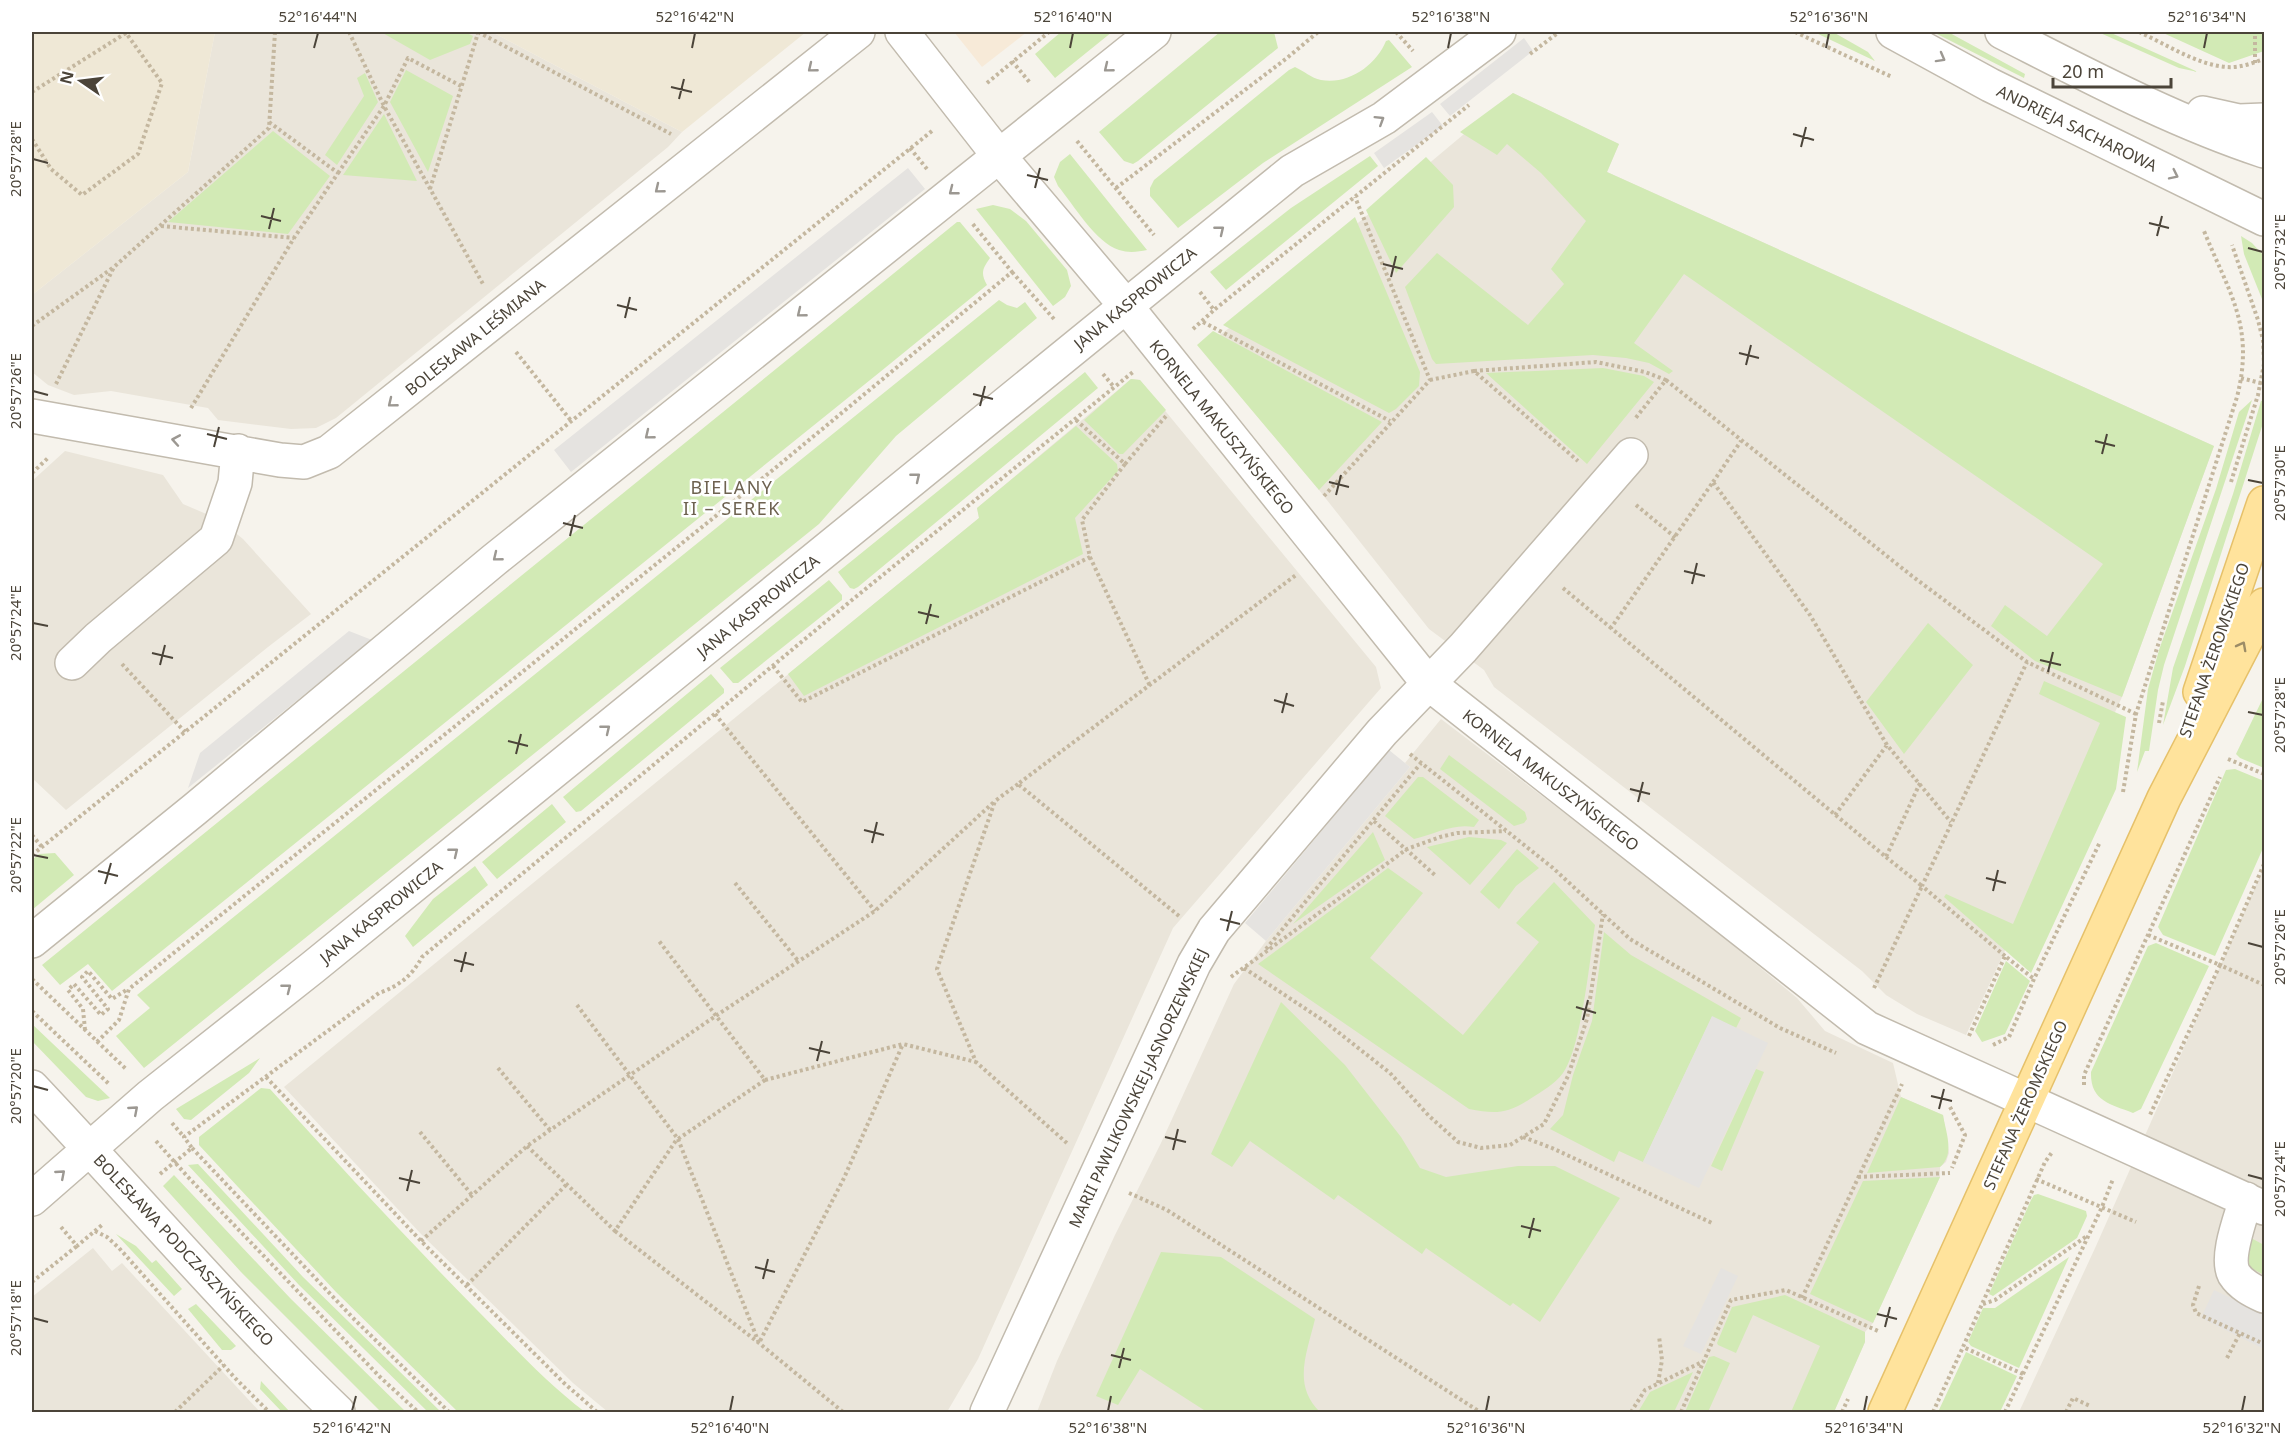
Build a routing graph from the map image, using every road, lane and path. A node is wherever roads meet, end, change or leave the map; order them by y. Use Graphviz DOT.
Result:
graph roads {
  1 [pos="275,32"];
  2 [pos="349,32"];
  3 [pos="477,32"];
  4 [pos="858,32"];
  5 [pos="902,32"];
  6 [pos="1049,32"];
  7 [pos="1154,32"];
  8 [pos="1318,32"];
  9 [pos="1396,32"];
  10 [pos="1499,32"];
  11 [pos="1893,32"];
  12 [pos="2002,32"];
  13 [pos="2139,32"];
  14 [pos="2255,32"];
  15 [pos="1420,45"];
  16 [pos="2265,60"];
  17 [pos="2255,63"];
  18 [pos="462,86"];
  19 [pos="2111,87"];
  20 [pos="32,92"];
  21 [pos="384,106"];
  22 [pos="963,107"];
  23 [pos="2265,120"];
  24 [pos="269,122"];
  25 [pos="674,135"];
  26 [pos="32,139"];
  27 [pos="910,148"];
  28 [pos="2265,151"];
  29 [pos="999,156"];
  30 [pos="338,173"];
  31 [pos="1116,188"];
  32 [pos="430,189"];
  33 [pos="949,195"];
  34 [pos="1355,197"];
  35 [pos="2265,219"];
  36 [pos="161,226"];
  37 [pos="2202,228"];
  38 [pos="294,238"];
  39 [pos="2231,243"];
  40 [pos="114,267"];
  41 [pos="485,288"];
  42 [pos="1126,306"];
  43 [pos="1215,310"];
  44 [pos="1203,322"];
  45 [pos="32,326"];
  46 [pos="511,347"];
  47 [pos="1161,351"];
  48 [pos="2265,355"];
  49 [pos="1474,371"];
  50 [pos="2241,378"];
  51 [pos="1430,380"];
  52 [pos="1666,380"];
  53 [pos="2265,384"];
  54 [pos="42,404"];
  55 [pos="1172,409"];
  56 [pos="188,414"];
  57 [pos="1075,418"];
  58 [pos="1390,421"];
  59 [pos="572,422"];
  60 [pos="1630,440"];
  61 [pos="1742,441"];
  62 [pos="238,451"];
  63 [pos="1125,464"];
  64 [pos="1582,465"];
  65 [pos="1713,482"];
  66 [pos="1319,501"];
  67 [pos="2265,503"];
  68 [pos="1090,557"];
  69 [pos="1305,569"];
  70 [pos="1558,584"];
  71 [pos="2265,605"];
  72 [pos="1611,628"];
  73 [pos="98,638"];
  74 [pos="2026,662"];
  75 [pos="72,663"];
  76 [pos="773,666"];
  77 [pos="1428,684"];
  78 [pos="1150,686"];
  79 [pos="715,714"];
  80 [pos="2136,714"];
  81 [pos="185,732"];
  82 [pos="1887,745"];
  83 [pos="1421,763"];
  84 [pos="2265,774"];
  85 [pos="1920,783"];
  86 [pos="1018,784"];
  87 [pos="2123,794"];
  88 [pos="2164,798"];
  89 [pos="995,801"];
  90 [pos="1835,815"];
  91 [pos="1374,820"];
  92 [pos="1952,822"];
  93 [pos="1507,831"];
  94 [pos="32,835"];
  95 [pos="2103,835"];
  96 [pos="42,847"];
  97 [pos="1407,849"];
  98 [pos="32,855"];
  99 [pos="1886,857"];
  100 [pos="2265,864"];
  101 [pos="1436,876"];
  102 [pos="735,883"];
  103 [pos="1922,886"];
  104 [pos="875,911"];
  105 [pos="1603,914"];
  106 [pos="1187,922"];
  107 [pos="2148,935"];
  108 [pos="32,941"];
  109 [pos="658,941"];
  110 [pos="1261,955"];
  111 [pos="2005,956"];
  112 [pos="799,962"];
  113 [pos="2220,965"];
  114 [pos="1244,968"];
  115 [pos="32,978"];
  116 [pos="2034,979"];
  117 [pos="1225,981"];
  118 [pos="1864,982"];
  119 [pos="2265,985"];
  120 [pos="129,989"];
  121 [pos="1874,989"];
  122 [pos="1881,995"];
  123 [pos="577,1005"];
  124 [pos="32,1011"];
  125 [pos="717,1015"];
  126 [pos="85,1030"];
  127 [pos="97,1042"];
  128 [pos="1967,1042"];
  129 [pos="903,1044"];
  130 [pos="1986,1045"];
  131 [pos="976,1062"];
  132 [pos="498,1068"];
  133 [pos="128,1072"];
  134 [pos="630,1076"];
  135 [pos="266,1077"];
  136 [pos="765,1080"];
  137 [pos="1902,1084"];
  138 [pos="32,1087"];
  139 [pos="112,1087"];
  140 [pos="2086,1090"];
  141 [pos="1954,1099"];
  142 [pos="2026,1100"];
  143 [pos="2144,1126"];
  144 [pos="550,1130"];
  145 [pos="420,1132"];
  146 [pos="1522,1137"];
  147 [pos="155,1139"];
  148 [pos="678,1139"];
  149 [pos="526,1146"];
  150 [pos="1070,1146"];
  151 [pos="1961,1147"];
  152 [pos="90,1148"];
  153 [pos="192,1148"];
  154 [pos="2063,1150"];
  155 [pos="174,1162"];
  156 [pos="2116,1170"];
  157 [pos="1950,1173"];
  158 [pos="2027,1175"];
  159 [pos="1858,1177"];
  160 [pos="157,1178"];
  161 [pos="2037,1180"];
  162 [pos="1133,1182"];
  163 [pos="567,1184"];
  164 [pos="472,1195"];
  165 [pos="32,1199"];
  166 [pos="2255,1203"];
  167 [pos="2102,1207"];
  168 [pos="2136,1222"];
  169 [pos="1712,1223"];
  170 [pos="102,1225"];
  171 [pos="61,1227"];
  172 [pos="95,1231"];
  173 [pos="615,1231"];
  174 [pos="2089,1234"];
  175 [pos="421,1241"];
  176 [pos="77,1246"];
  177 [pos="32,1282"];
  178 [pos="466,1285"];
  179 [pos="2265,1296"];
  180 [pos="1802,1298"];
  181 [pos="1982,1304"];
  182 [pos="1878,1331"];
  183 [pos="2240,1333"];
  184 [pos="1659,1336"];
  185 [pos="759,1343"];
  186 [pos="1963,1347"];
  187 [pos="2227,1358"];
  188 [pos="1704,1361"];
  189 [pos="224,1365"];
  190 [pos="2023,1374"];
  191 [pos="1658,1384"];
  192 [pos="2090,1406"];
  193 [pos="175,1413"];
  194 [pos="269,1413"];
  195 [pos="338,1413"];
  196 [pos="418,1413"];
  197 [pos="449,1413"];
  198 [pos="597,1413"];
  199 [pos="843,1413"];
  200 [pos="987,1413"];
  201 [pos="1479,1413"];
  202 [pos="1631,1413"];
  203 [pos="1681,1413"];
  204 [pos="1885,1413"];
  205 [pos="1933,1413"];
  206 [pos="2005,1413"];
  207 [pos="2066,1413"];
  1 -- 24 [label="path"];
  2 -- 21 [label="path"];
  3 -- 18 [label="path"];
  3 -- 25 [label="path"];
  4 -- 62 [label="street, BOLESŁAWA LEŚMIANA, one-way"];
  5 -- 22 [label="street, KORNELA MAKUSZYŃSKIEGO"];
  6 -- 22 [label="path"];
  7 -- 29 [label="street, one-way"];
  8 -- 31 [label="path"];
  9 -- 15 [label="path"];
  42 -- 10 [label="street, JANA KASPROWICZA, one-way"];
  11 -- 35 [label="street, ANDRIEJA SACHAROWA, one-way"];
  12 -- 19 [label="street"];
  13 -- 17 [label="path"];
  14 -- 17 [label="path"];
  16 -- 17 [label="path"];
  18 -- 21 [label="path"];
  18 -- 32 [label="path"];
  19 -- 23 [label="street"];
  19 -- 28 [label="street"];
  20 -- 26 [label="path"];
  21 -- 30 [label="path"];
  21 -- 32 [label="path"];
  22 -- 27 [label="path"];
  22 -- 29 [label="street, KORNELA MAKUSZYŃSKIEGO"];
  24 -- 30 [label="path"];
  24 -- 36 [label="path"];
  27 -- 33 [label="path"];
  27 -- 59 [label="path"];
  29 -- 33 [label="street, one-way"];
  29 -- 42 [label="street, KORNELA MAKUSZYŃSKIEGO"];
  30 -- 38 [label="path"];
  32 -- 41 [label="path"];
  33 -- 108 [label="street, one-way"];
  33 -- 120 [label="path"];
  34 -- 51 [label="path"];
  36 -- 38 [label="path"];
  36 -- 40 [label="path"];
  37 -- 50 [label="path"];
  38 -- 56 [label="path"];
  39 -- 48 [label="path"];
  40 -- 45 [label="path"];
  40 -- 54 [label="path"];
  42 -- 47 [label="street, KORNELA MAKUSZYŃSKIEGO"];
  152 -- 42 [label="street, JANA KASPROWICZA, one-way"];
  43 -- 44 [label="path"];
  44 -- 47 [label="path"];
  44 -- 58 [label="path"];
  46 -- 59 [label="path"];
  47 -- 57 [label="path"];
  47 -- 77 [label="street, KORNELA MAKUSZYŃSKIEGO"];
  49 -- 51 [label="path"];
  49 -- 52 [label="path"];
  49 -- 64 [label="path"];
  50 -- 53 [label="path"];
  50 -- 80 [label="path"];
  51 -- 58 [label="path"];
  52 -- 60 [label="path"];
  52 -- 61 [label="path"];
  62 -- 54 [label="street, BOLESŁAWA LEŚMIANA, one-way"];
  55 -- 63 [label="path"];
  57 -- 63 [label="path"];
  57 -- 76 [label="path"];
  58 -- 66 [label="path"];
  59 -- 81 [label="path"];
  60 -- 77 [label="street, MARII PAWLIKOWSKIEJ-JASNORZEWSKIEJ"];
  61 -- 65 [label="path"];
  61 -- 74 [label="path"];
  62 -- 73 [label="street"];
  63 -- 68 [label="path"];
  65 -- 72 [label="path"];
  65 -- 82 [label="path"];
  67 -- 88 [label="main road, STEFANA ŻEROMSKIEGO"];
  68 -- 76 [label="path"];
  68 -- 78 [label="path"];
  69 -- 78 [label="path"];
  70 -- 72 [label="path"];
  88 -- 71 [label="main road, STEFANA ŻEROMSKIEGO, one-way"];
  72 -- 90 [label="path"];
  73 -- 75 [label="street"];
  73 -- 81 [label="path"];
  74 -- 80 [label="path"];
  74 -- 92 [label="path"];
  76 -- 79 [label="path"];
  77 -- 142 [label="street, KORNELA MAKUSZYŃSKIEGO"];
  77 -- 200 [label="street, MARII PAWLIKOWSKIEJ-JASNORZEWSKIEJ"];
  78 -- 86 [label="path"];
  79 -- 104 [label="path"];
  79 -- 135 [label="path"];
  80 -- 87 [label="path"];
  81 -- 96 [label="path"];
  82 -- 85 [label="path"];
  82 -- 90 [label="path"];
  83 -- 91 [label="path"];
  84 -- 107 [label="path"];
  85 -- 92 [label="path"];
  85 -- 99 [label="path"];
  86 -- 89 [label="path"];
  86 -- 106 [label="path"];
  88 -- 142 [label="main road, STEFANA ŻEROMSKIEGO"];
  89 -- 104 [label="path"];
  89 -- 131 [label="path"];
  90 -- 99 [label="path"];
  91 -- 97 [label="path"];
  91 -- 110 [label="path"];
  92 -- 103 [label="path"];
  93 -- 97 [label="path"];
  94 -- 96 [label="path"];
  95 -- 116 [label="path"];
  96 -- 98 [label="path"];
  97 -- 101 [label="path"];
  97 -- 110 [label="path"];
  99 -- 103 [label="path"];
  100 -- 113 [label="path"];
  102 -- 112 [label="path"];
  103 -- 111 [label="path"];
  103 -- 121 [label="path"];
  104 -- 112 [label="path"];
  105 -- 146 [label="path"];
  107 -- 113 [label="path"];
  107 -- 140 [label="path"];
  109 -- 125 [label="path"];
  110 -- 114 [label="path"];
  111 -- 116 [label="path"];
  111 -- 128 [label="path"];
  112 -- 125 [label="path"];
  113 -- 119 [label="path"];
  113 -- 143 [label="path"];
  114 -- 117 [label="path"];
  114 -- 146 [label="path"];
  115 -- 126 [label="path"];
  116 -- 130 [label="path"];
  118 -- 121 [label="path"];
  120 -- 126 [label="path"];
  120 -- 127 [label="path"];
  121 -- 122 [label="path"];
  123 -- 134 [label="path"];
  124 -- 139 [label="path"];
  125 -- 134 [label="path"];
  125 -- 136 [label="path"];
  126 -- 127 [label="path"];
  127 -- 133 [label="path"];
  129 -- 131 [label="path"];
  129 -- 136 [label="path"];
  129 -- 185 [label="path"];
  131 -- 150 [label="path"];
  132 -- 144 [label="path"];
  134 -- 144 [label="path"];
  134 -- 148 [label="path"];
  135 -- 153 [label="path"];
  135 -- 175 [label="path"];
  136 -- 148 [label="path"];
  137 -- 159 [label="path"];
  138 -- 152 [label="street, BOLESŁAWA PODCZASZYŃSKIEGO"];
  141 -- 151 [label="path"];
  142 -- 166 [label="street, KORNELA MAKUSZYŃSKIEGO"];
  142 -- 204 [label="main road, STEFANA ŻEROMSKIEGO"];
  144 -- 149 [label="path"];
  145 -- 164 [label="path"];
  146 -- 169 [label="path"];
  147 -- 155 [label="path"];
  148 -- 173 [label="path"];
  148 -- 185 [label="path"];
  149 -- 163 [label="path"];
  149 -- 164 [label="path"];
  165 -- 152 [label="street, JANA KASPROWICZA, one-way"];
  152 -- 195 [label="street, BOLESŁAWA PODCZASZYŃSKIEGO"];
  153 -- 155 [label="path"];
  153 -- 197 [label="path"];
  154 -- 161 [label="path"];
  155 -- 160 [label="path"];
  155 -- 196 [label="path"];
  156 -- 167 [label="path"];
  157 -- 159 [label="path"];
  158 -- 161 [label="path"];
  159 -- 180 [label="path"];
  161 -- 167 [label="path"];
  161 -- 181 [label="path"];
  162 -- 201 [label="path"];
  163 -- 173 [label="path"];
  163 -- 178 [label="path"];
  164 -- 175 [label="path"];
  166 -- 179 [label="street"];
  167 -- 168 [label="path"];
  167 -- 174 [label="path"];
  170 -- 172 [label="path"];
  171 -- 176 [label="path"];
  172 -- 176 [label="path"];
  172 -- 189 [label="path"];
  173 -- 185 [label="path"];
  174 -- 181 [label="path"];
  174 -- 190 [label="path"];
  175 -- 178 [label="path"];
  176 -- 177 [label="path"];
  178 -- 198 [label="path"];
  180 -- 182 [label="path"];
  180 -- 188 [label="path"];
  181 -- 186 [label="path"];
  183 -- 187 [label="path"];
  184 -- 191 [label="path"];
  185 -- 199 [label="path"];
  186 -- 190 [label="path"];
  186 -- 205 [label="path"];
  188 -- 191 [label="path"];
  188 -- 203 [label="path"];
  189 -- 193 [label="path"];
  189 -- 194 [label="path"];
  190 -- 206 [label="path"];
  191 -- 202 [label="path"];
  192 -- 207 [label="path"];
}
